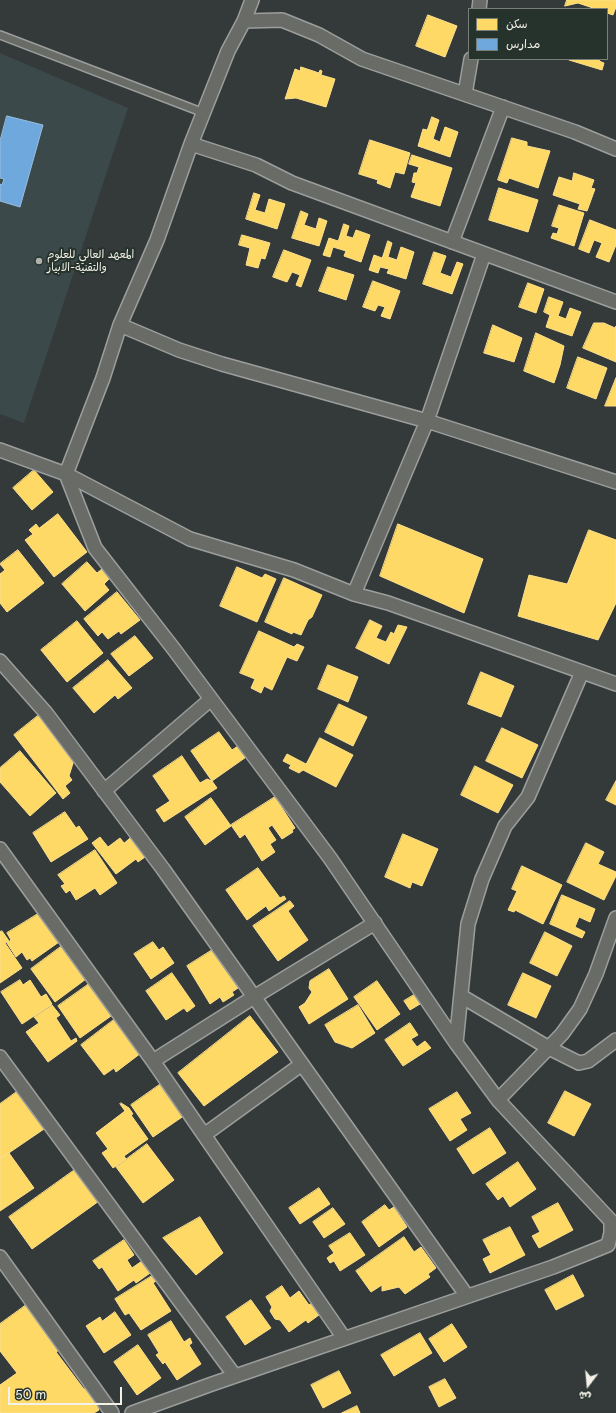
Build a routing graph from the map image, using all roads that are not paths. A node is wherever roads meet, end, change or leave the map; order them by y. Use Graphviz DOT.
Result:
graph roads {
  1 [pos="252,0"];
  2 [pos="244,21"];
  3 [pos="0,35"];
  4 [pos="471,60"];
  5 [pos="465,94"];
  6 [pos="503,107"];
  7 [pos="204,113"];
  8 [pos="190,144"];
  9 [pos="616,149"];
  10 [pos="452,242"];
  11 [pos="484,254"];
  12 [pos="616,302"];
  13 [pos="120,325"];
  14 [pos="427,421"];
  15 [pos="0,450"];
  16 [pos="66,474"];
  17 [pos="616,482"];
  18 [pos="354,594"];
  19 [pos="0,661"];
  20 [pos="582,672"];
  21 [pos="616,684"];
  22 [pos="211,699"];
  23 [pos="104,791"];
  24 [pos="0,849"];
  25 [pos="616,918"];
  26 [pos="375,923"];
  27 [pos="461,996"];
  28 [pos="254,997"];
  29 [pos="616,1040"];
  30 [pos="456,1043"];
  31 [pos="549,1048"];
  32 [pos="0,1057"];
  33 [pos="153,1061"];
  34 [pos="302,1064"];
  35 [pos="498,1100"];
  36 [pos="204,1135"];
  37 [pos="0,1257"];
  38 [pos="467,1296"];
  39 [pos="344,1338"];
  40 [pos="235,1376"];
  41 [pos="112,1413"];
  42 [pos="132,1413"];
  1 -- 2 [label="street"];
  2 -- 5 [label="street"];
  2 -- 7 [label="street"];
  3 -- 7 [label="lane"];
  4 -- 5 [label="street"];
  5 -- 6 [label="street"];
  6 -- 9 [label="street"];
  6 -- 10 [label="street"];
  7 -- 8 [label="street"];
  8 -- 10 [label="street"];
  8 -- 13 [label="street"];
  10 -- 11 [label="street"];
  11 -- 12 [label="street"];
  11 -- 14 [label="street"];
  13 -- 14 [label="street"];
  13 -- 16 [label="street"];
  14 -- 17 [label="street"];
  14 -- 18 [label="street"];
  15 -- 16 [label="street"];
  16 -- 18 [label="street"];
  16 -- 22 [label="street"];
  18 -- 20 [label="street"];
  19 -- 23 [label="street"];
  20 -- 21 [label="street"];
  20 -- 27 [label="street"];
  22 -- 23 [label="street"];
  22 -- 26 [label="street"];
  23 -- 28 [label="street"];
  24 -- 33 [label="street"];
  25 -- 31 [label="street"];
  26 -- 28 [label="street"];
  26 -- 30 [label="street"];
  27 -- 30 [label="street"];
  27 -- 31 [label="street"];
  28 -- 33 [label="street"];
  28 -- 34 [label="street"];
  29 -- 31 [label="street"];
  30 -- 35 [label="street"];
  31 -- 35 [label="street"];
  32 -- 40 [label="street"];
  33 -- 36 [label="street"];
  34 -- 36 [label="street"];
  34 -- 38 [label="street"];
  35 -- 38 [label="street"];
  36 -- 39 [label="street"];
  37 -- 41 [label="street"];
  38 -- 39 [label="street"];
  39 -- 40 [label="street"];
  40 -- 42 [label="street"];
}
